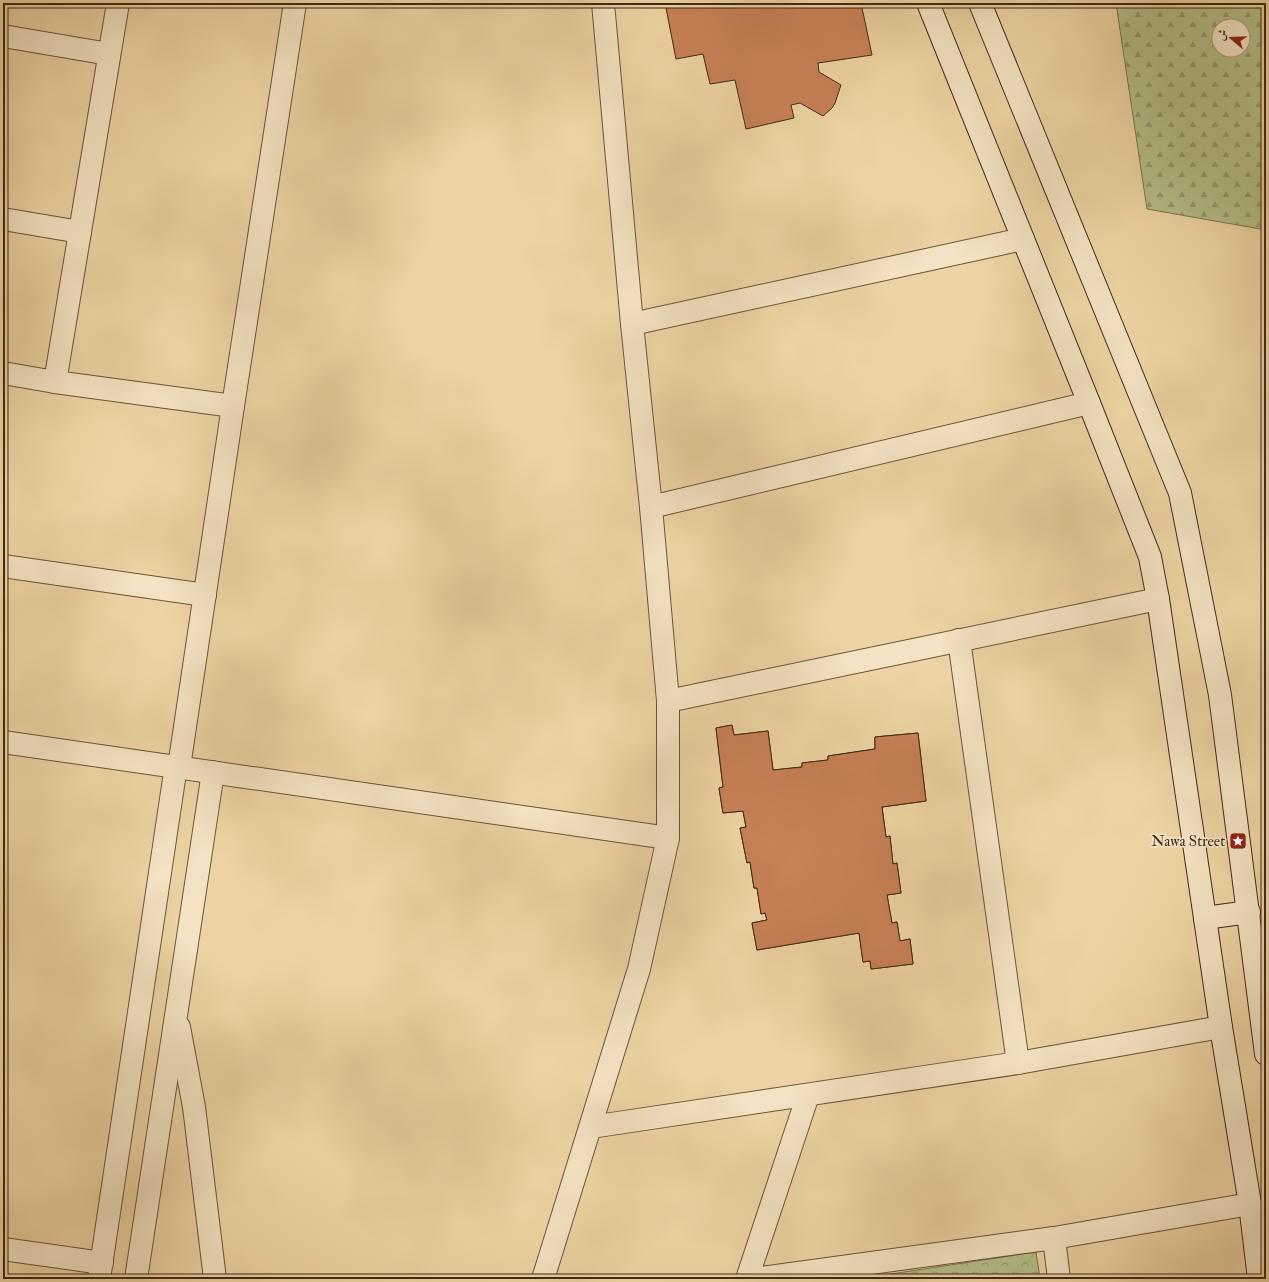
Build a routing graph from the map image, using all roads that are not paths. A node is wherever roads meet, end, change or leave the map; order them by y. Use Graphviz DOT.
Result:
graph roads {
  1 [pos="118,3"];
  2 [pos="295,3"];
  3 [pos="603,3"];
  4 [pos="928,3"];
  5 [pos="980,3"];
  6 [pos="3,36"];
  7 [pos="109,54"];
  8 [pos="3,219"];
  9 [pos="80,232"];
  10 [pos="1023,239"];
  11 [pos="632,324"];
  12 [pos="3,372"];
  13 [pos="55,382"];
  14 [pos="1090,403"];
  15 [pos="233,406"];
  16 [pos="651,507"];
  17 [pos="3,566"];
  18 [pos="205,595"];
  19 [pos="1158,599"];
  20 [pos="959,640"];
  21 [pos="668,702"];
  22 [pos="4,747"];
  23 [pos="177,767"];
  24 [pos="213,772"];
  25 [pos="668,838"];
  26 [pos="1248,912"];
  27 [pos="1205,918"];
  28 [pos="176,1010"];
  29 [pos="1221,1027"];
  30 [pos="1266,1054"];
  31 [pos="1018,1063"];
  32 [pos="808,1095"];
  33 [pos="591,1127"];
  34 [pos="1250,1204"];
  35 [pos="1054,1238"];
  36 [pos="3,1249"];
  37 [pos="101,1271"];
  38 [pos="136,1279"];
  39 [pos="215,1279"];
  40 [pos="543,1279"];
  41 [pos="747,1279"];
  42 [pos="754,1279"];
  43 [pos="1059,1279"];
  44 [pos="1258,1279"];
  1 -- 7 [label="street"];
  2 -- 15 [label="street"];
  3 -- 11 [label="street"];
  4 -- 10 [label="street"];
  5 -- 26 [label="street"];
  6 -- 7 [label="street"];
  7 -- 9 [label="street"];
  8 -- 9 [label="street"];
  9 -- 13 [label="street"];
  10 -- 11 [label="street"];
  10 -- 14 [label="street"];
  11 -- 16 [label="street"];
  12 -- 13 [label="street"];
  13 -- 15 [label="street"];
  14 -- 16 [label="street"];
  14 -- 19 [label="street"];
  15 -- 18 [label="street"];
  16 -- 21 [label="street"];
  17 -- 18 [label="street"];
  18 -- 23 [label="street"];
  19 -- 20 [label="street"];
  19 -- 27 [label="street"];
  20 -- 21 [label="street"];
  20 -- 31 [label="street"];
  21 -- 25 [label="street"];
  22 -- 23 [label="street"];
  23 -- 24 [label="street"];
  23 -- 37 [label="street"];
  24 -- 25 [label="street"];
  24 -- 28 [label="street"];
  25 -- 33 [label="street"];
  26 -- 27 [label="street"];
  26 -- 30 [label="street"];
  27 -- 29 [label="street"];
  28 -- 38 [label="street"];
  28 -- 39 [label="street"];
  29 -- 31 [label="street"];
  29 -- 34 [label="street"];
  31 -- 32 [label="street"];
  32 -- 33 [label="street"];
  32 -- 41 [label="street"];
  33 -- 40 [label="street"];
  34 -- 35 [label="street"];
  34 -- 44 [label="street"];
  35 -- 42 [label="street"];
  35 -- 43 [label="street"];
  36 -- 37 [label="street"];
}
